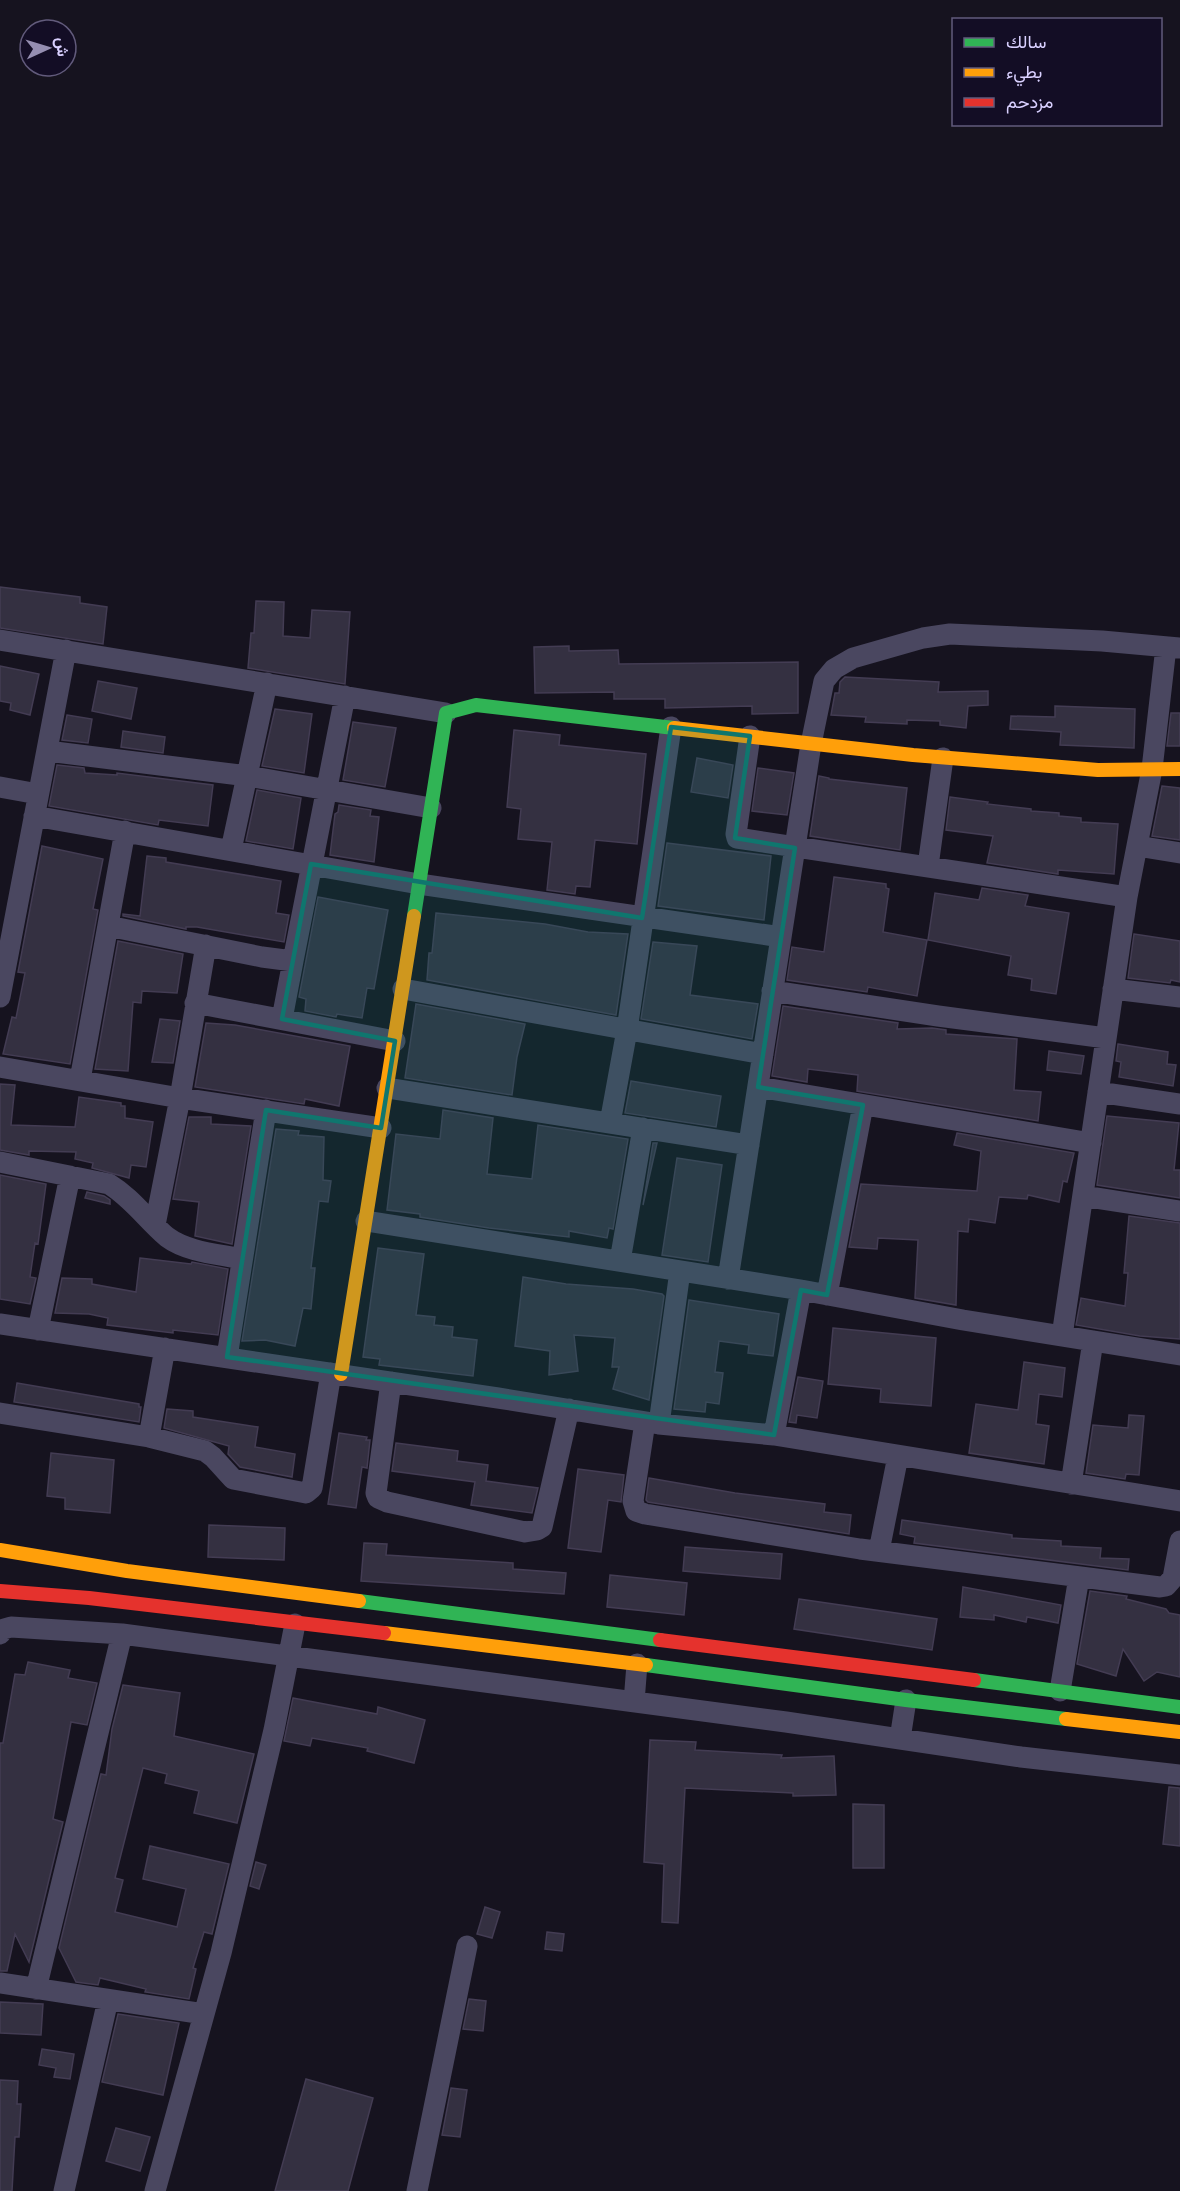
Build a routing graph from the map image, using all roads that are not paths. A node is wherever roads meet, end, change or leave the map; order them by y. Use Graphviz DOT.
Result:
graph roads {
  1 [pos="0,640"];
  2 [pos="1173,647"];
  3 [pos="66,650"];
  4 [pos="267,683"];
  5 [pos="345,696"];
  6 [pos="446,713"];
  7 [pos="671,727"];
  8 [pos="750,736"];
  9 [pos="811,744"];
  10 [pos="47,751"];
  11 [pos="944,758"];
  12 [pos="1152,769"];
  13 [pos="1180,769"];
  14 [pos="248,776"];
  15 [pos="0,787"];
  16 [pos="326,788"];
  17 [pos="38,794"];
  18 [pos="431,808"];
  19 [pos="34,816"];
  20 [pos="125,831"];
  21 [pos="1137,846"];
  22 [pos="795,848"];
  23 [pos="231,850"];
  24 [pos="1180,853"];
  25 [pos="311,864"];
  26 [pos="928,866"];
  27 [pos="419,884"];
  28 [pos="1127,897"];
  29 [pos="8,905"];
  30 [pos="642,918"];
  31 [pos="108,926"];
  32 [pos="781,937"];
  33 [pos="206,945"];
  34 [pos="293,961"];
  35 [pos="403,989"];
  36 [pos="1113,989"];
  37 [pos="772,991"];
  38 [pos="0,997"];
  39 [pos="1180,997"];
  40 [pos="195,1003"];
  41 [pos="282,1019"];
  42 [pos="627,1030"];
  43 [pos="1106,1038"];
  44 [pos="395,1041"];
  45 [pos="763,1054"];
  46 [pos="0,1067"];
  47 [pos="80,1080"];
  48 [pos="758,1087"];
  49 [pos="387,1088"];
  50 [pos="1098,1092"];
  51 [pos="180,1098"];
  52 [pos="1180,1104"];
  53 [pos="862,1105"];
  54 [pos="266,1110"];
  55 [pos="610,1123"];
  56 [pos="381,1128"];
  57 [pos="643,1128"];
  58 [pos="1091,1143"];
  59 [pos="749,1145"];
  60 [pos="0,1162"];
  61 [pos="70,1176"];
  62 [pos="1083,1196"];
  63 [pos="1180,1211"];
  64 [pos="366,1221"];
  65 [pos="155,1224"];
  66 [pos="242,1259"];
  67 [pos="620,1261"];
  68 [pos="680,1271"];
  69 [pos="728,1279"];
  70 [pos="801,1290"];
  71 [pos="827,1295"];
  72 [pos="0,1324"];
  73 [pos="38,1330"];
  74 [pos="1062,1336"];
  75 [pos="1094,1341"];
  76 [pos="165,1348"];
  77 [pos="1180,1355"];
  78 [pos="227,1357"];
  79 [pos="336,1374"];
  80 [pos="391,1382"];
  81 [pos="569,1409"];
  82 [pos="0,1413"];
  83 [pos="652,1423"];
  84 [pos="774,1435"];
  85 [pos="149,1437"];
  86 [pos="898,1456"];
  87 [pos="1071,1484"];
  88 [pos="1180,1501"];
  89 [pos="1180,1541"];
  90 [pos="0,1550"];
  91 [pos="879,1551"];
  92 [pos="1079,1577"];
  93 [pos="0,1591"];
  94 [pos="295,1624"];
  95 [pos="0,1634"];
  96 [pos="122,1634"];
  97 [pos="289,1657"];
  98 [pos="637,1664"];
  99 [pos="1060,1691"];
  100 [pos="906,1700"];
  101 [pos="634,1702"];
  102 [pos="1180,1707"];
  103 [pos="1180,1732"];
  104 [pos="900,1739"];
  105 [pos="1180,1775"];
  106 [pos="467,1946"];
  107 [pos="0,1983"];
  108 [pos="36,1989"];
  109 [pos="108,2000"];
  110 [pos="204,2014"];
  111 [pos="64,2191"];
  112 [pos="155,2191"];
  113 [pos="417,2191"];
  1 -- 3 [label="street"];
  2 -- 9 [label="street"];
  2 -- 12 [label="street"];
  3 -- 4 [label="street"];
  3 -- 10 [label="street"];
  4 -- 5 [label="street"];
  4 -- 14 [label="street"];
  5 -- 6 [label="street"];
  5 -- 16 [label="street"];
  6 -- 7 [label="main road"];
  6 -- 18 [label="main road"];
  7 -- 8 [label="main road"];
  7 -- 30 [label="street"];
  8 -- 9 [label="main road"];
  8 -- 22 [label="street"];
  9 -- 11 [label="main road"];
  9 -- 22 [label="street"];
  10 -- 14 [label="street"];
  10 -- 17 [label="street"];
  11 -- 12 [label="main road"];
  11 -- 26 [label="street"];
  12 -- 13 [label="main road"];
  12 -- 21 [label="street"];
  14 -- 16 [label="street"];
  14 -- 23 [label="street"];
  15 -- 17 [label="street"];
  16 -- 18 [label="street"];
  16 -- 25 [label="street"];
  17 -- 19 [label="street"];
  18 -- 27 [label="main road"];
  19 -- 20 [label="street"];
  19 -- 29 [label="street"];
  20 -- 23 [label="street"];
  20 -- 31 [label="street"];
  21 -- 24 [label="street"];
  21 -- 28 [label="street"];
  22 -- 26 [label="street"];
  22 -- 32 [label="street"];
  23 -- 25 [label="street"];
  25 -- 27 [label="street"];
  25 -- 34 [label="street"];
  26 -- 28 [label="street"];
  27 -- 30 [label="street"];
  27 -- 35 [label="main road"];
  28 -- 36 [label="street"];
  29 -- 38 [label="street"];
  30 -- 32 [label="street"];
  30 -- 42 [label="street"];
  31 -- 33 [label="street"];
  31 -- 47 [label="street"];
  32 -- 37 [label="street"];
  33 -- 34 [label="street"];
  33 -- 40 [label="street"];
  34 -- 41 [label="street"];
  35 -- 42 [label="street"];
  35 -- 44 [label="main road"];
  36 -- 39 [label="street"];
  36 -- 43 [label="street"];
  37 -- 43 [label="street"];
  37 -- 45 [label="street"];
  40 -- 41 [label="street"];
  40 -- 51 [label="street"];
  41 -- 44 [label="street"];
  42 -- 45 [label="street"];
  42 -- 55 [label="street"];
  43 -- 50 [label="street"];
  44 -- 49 [label="main road"];
  45 -- 48 [label="street"];
  46 -- 47 [label="street"];
  47 -- 51 [label="street"];
  48 -- 53 [label="street"];
  48 -- 59 [label="street"];
  49 -- 55 [label="street"];
  49 -- 56 [label="main road"];
  50 -- 52 [label="street"];
  50 -- 58 [label="street"];
  51 -- 54 [label="street"];
  51 -- 65 [label="street"];
  53 -- 58 [label="street"];
  53 -- 71 [label="street"];
  54 -- 56 [label="street"];
  54 -- 66 [label="street"];
  55 -- 57 [label="street"];
  56 -- 64 [label="main road"];
  57 -- 59 [label="street"];
  57 -- 67 [label="street"];
  58 -- 62 [label="street"];
  59 -- 69 [label="street"];
  60 -- 61 [label="street"];
  61 -- 65 [label="street"];
  61 -- 73 [label="street"];
  62 -- 63 [label="street"];
  62 -- 74 [label="street"];
  64 -- 67 [label="street"];
  64 -- 79 [label="main road"];
  65 -- 66 [label="street"];
  66 -- 78 [label="street"];
  67 -- 68 [label="street"];
  68 -- 69 [label="street"];
  68 -- 83 [label="street"];
  69 -- 70 [label="street"];
  70 -- 71 [label="street"];
  70 -- 84 [label="street"];
  71 -- 74 [label="street"];
  72 -- 73 [label="street"];
  73 -- 76 [label="street"];
  74 -- 75 [label="street"];
  75 -- 77 [label="street"];
  75 -- 87 [label="street"];
  76 -- 78 [label="street"];
  76 -- 85 [label="street"];
  78 -- 79 [label="street"];
  79 -- 80 [label="street"];
  79 -- 85 [label="street"];
  80 -- 81 [label="street"];
  80 -- 81 [label="street"];
  81 -- 83 [label="street"];
  82 -- 85 [label="street"];
  83 -- 84 [label="street"];
  83 -- 91 [label="street"];
  84 -- 86 [label="street"];
  86 -- 87 [label="street"];
  86 -- 91 [label="street"];
  87 -- 88 [label="street"];
  89 -- 92 [label="street"];
  90 -- 99 [label="main road"];
  91 -- 92 [label="street"];
  92 -- 99 [label="street"];
  93 -- 94 [label="main road"];
  94 -- 97 [label="street"];
  94 -- 98 [label="main road"];
  95 -- 96 [label="street"];
  96 -- 97 [label="street"];
  96 -- 108 [label="street"];
  97 -- 101 [label="street"];
  97 -- 110 [label="street"];
  98 -- 100 [label="main road"];
  98 -- 101 [label="street"];
  99 -- 102 [label="main road"];
  100 -- 103 [label="main road"];
  100 -- 104 [label="street"];
  101 -- 104 [label="street"];
  104 -- 105 [label="street"];
  106 -- 113 [label="street"];
  107 -- 108 [label="street"];
  108 -- 109 [label="street"];
  109 -- 110 [label="street"];
  109 -- 111 [label="street"];
  110 -- 112 [label="street"];
}
